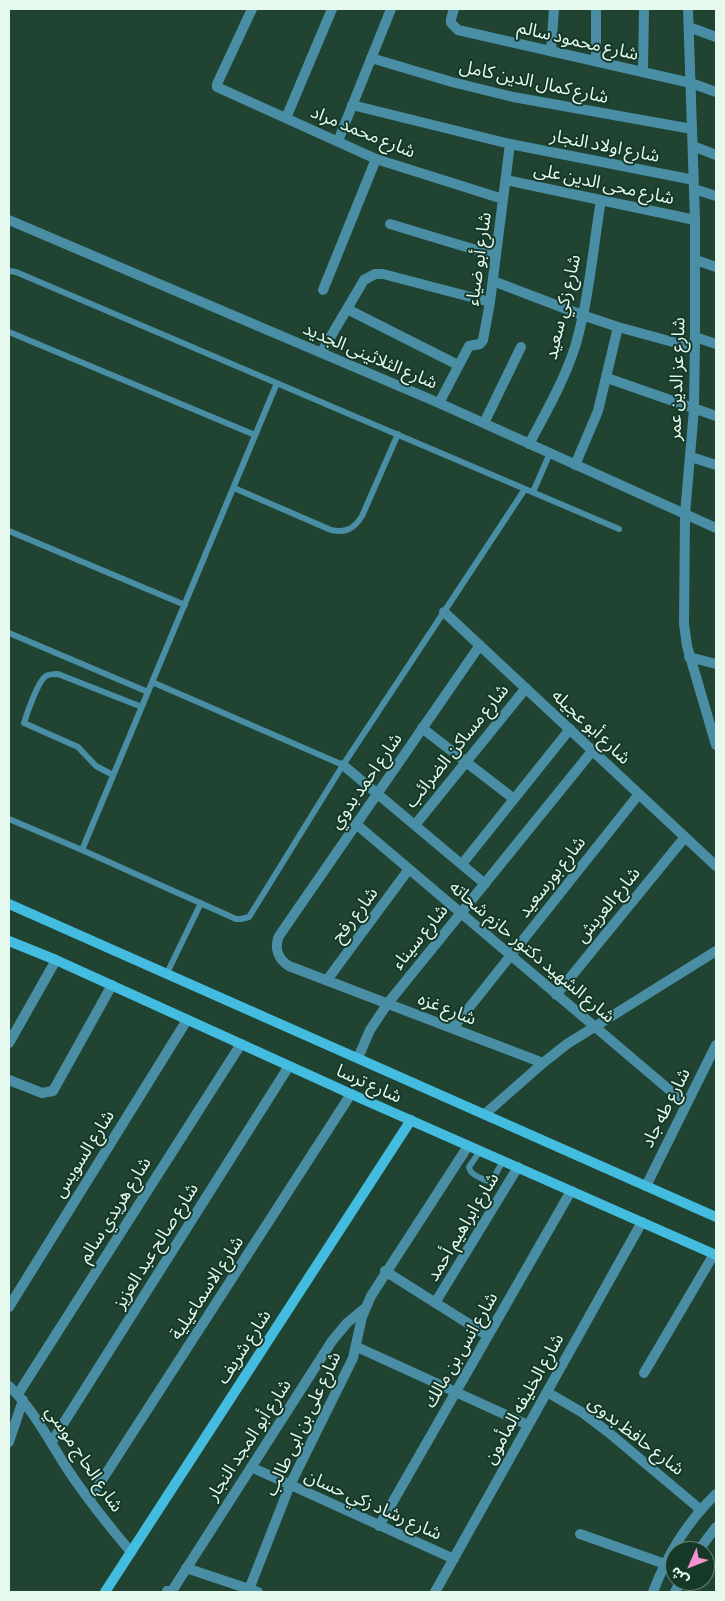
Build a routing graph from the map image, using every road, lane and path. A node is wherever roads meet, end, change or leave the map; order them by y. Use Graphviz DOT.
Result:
graph roads {
  1 [pos="252,9"];
  2 [pos="332,9"];
  3 [pos="391,9"];
  4 [pos="454,9"];
  5 [pos="554,9"];
  6 [pos="596,9"];
  7 [pos="644,9"];
  8 [pos="688,9"];
  9 [pos="689,27"];
  10 [pos="716,37"];
  11 [pos="551,51"];
  12 [pos="371,58"];
  13 [pos="596,61"];
  14 [pos="643,72"];
  15 [pos="691,83"];
  16 [pos="716,92"];
  17 [pos="352,105"];
  18 [pos="286,118"];
  19 [pos="692,129"];
  20 [pos="338,141"];
  21 [pos="510,144"];
  22 [pos="693,146"];
  23 [pos="716,155"];
  24 [pos="376,158"];
  25 [pos="506,180"];
  26 [pos="694,184"];
  27 [pos="716,196"];
  28 [pos="504,198"];
  29 [pos="601,200"];
  30 [pos="9,220"];
  31 [pos="695,220"];
  32 [pos="390,224"];
  33 [pos="496,256"];
  34 [pos="696,260"];
  35 [pos="716,267"];
  36 [pos="9,271"];
  37 [pos="493,281"];
  38 [pos="323,290"];
  39 [pos="490,302"];
  40 [pos="347,309"];
  41 [pos="582,316"];
  42 [pos="618,327"];
  43 [pos="9,332"];
  44 [pos="695,343"];
  45 [pos="716,344"];
  46 [pos="521,347"];
  47 [pos="321,353"];
  48 [pos="458,365"];
  49 [pos="607,378"];
  50 [pos="277,383"];
  51 [pos="439,403"];
  52 [pos="694,409"];
  53 [pos="716,416"];
  54 [pos="484,424"];
  55 [pos="398,434"];
  56 [pos="256,435"];
  57 [pos="529,444"];
  58 [pos="550,453"];
  59 [pos="691,458"];
  60 [pos="575,465"];
  61 [pos="716,465"];
  62 [pos="234,488"];
  63 [pos="526,489"];
  64 [pos="533,492"];
  65 [pos="684,514"];
  66 [pos="620,528"];
  67 [pos="716,528"];
  68 [pos="9,531"];
  69 [pos="185,605"];
  70 [pos="444,612"];
  71 [pos="9,634"];
  72 [pos="480,645"];
  73 [pos="690,657"];
  74 [pos="716,664"];
  75 [pos="152,682"];
  76 [pos="526,688"];
  77 [pos="148,692"];
  78 [pos="142,707"];
  79 [pos="712,720"];
  80 [pos="422,728"];
  81 [pos="570,729"];
  82 [pos="716,745"];
  83 [pos="593,750"];
  84 [pos="466,762"];
  85 [pos="343,765"];
  86 [pos="113,775"];
  87 [pos="377,794"];
  88 [pos="639,794"];
  89 [pos="514,799"];
  90 [pos="9,820"];
  91 [pos="356,824"];
  92 [pos="414,825"];
  93 [pos="685,837"];
  94 [pos="82,850"];
  95 [pos="462,864"];
  96 [pos="716,866"];
  97 [pos="409,869"];
  98 [pos="485,884"];
  99 [pos="201,903"];
  100 [pos="9,904"];
  101 [pos="461,913"];
  102 [pos="278,936"];
  103 [pos="9,941"];
  104 [pos="716,950"];
  105 [pos="511,956"];
  106 [pos="56,960"];
  107 [pos="167,974"];
  108 [pos="326,980"];
  109 [pos="112,985"];
  110 [pos="556,995"];
  111 [pos="388,1003"];
  112 [pos="187,1020"];
  113 [pos="594,1026"];
  114 [pos="453,1028"];
  115 [pos="9,1043"];
  116 [pos="241,1044"];
  117 [pos="716,1045"];
  118 [pos="358,1058"];
  119 [pos="542,1062"];
  120 [pos="289,1066"];
  121 [pos="9,1080"];
  122 [pos="352,1094"];
  123 [pos="686,1104"];
  124 [pos="485,1114"];
  125 [pos="411,1120"];
  126 [pos="468,1146"];
  127 [pos="480,1151"];
  128 [pos="503,1161"];
  129 [pos="518,1167"];
  130 [pos="646,1186"];
  131 [pos="571,1191"];
  132 [pos="716,1217"];
  133 [pos="642,1222"];
  134 [pos="715,1254"];
  135 [pos="385,1271"];
  136 [pos="435,1303"];
  137 [pos="9,1306"];
  138 [pos="365,1308"];
  139 [pos="488,1336"];
  140 [pos="357,1347"];
  141 [pos="644,1373"];
  142 [pos="9,1386"];
  143 [pos="456,1392"];
  144 [pos="547,1392"];
  145 [pos="20,1397"];
  146 [pos="528,1425"];
  147 [pos="9,1442"];
  148 [pos="51,1443"];
  149 [pos="251,1467"];
  150 [pos="290,1485"];
  151 [pos="716,1494"];
  152 [pos="89,1500"];
  153 [pos="701,1510"];
  154 [pos="379,1526"];
  155 [pos="716,1527"];
  156 [pos="580,1534"];
  157 [pos="679,1541"];
  158 [pos="706,1541"];
  159 [pos="130,1552"];
  160 [pos="454,1559"];
  161 [pos="665,1564"];
  162 [pos="186,1568"];
  163 [pos="166,1591"];
  164 [pos="252,1591"];
  165 [pos="105,1592"];
  166 [pos="435,1592"];
  167 [pos="653,1592"];
  1 -- 18 [label="street, شارع محمد مراد"];
  2 -- 18 [label="street"];
  3 -- 12 [label="street"];
  4 -- 11 [label="street, شارع محمود سالم"];
  5 -- 11 [label="street"];
  6 -- 13 [label="street"];
  7 -- 14 [label="street"];
  8 -- 9 [label="street, شارع عز الدين عمر"];
  9 -- 10 [label="street"];
  9 -- 15 [label="street, شارع عز الدين عمر"];
  11 -- 13 [label="street, شارع محمود سالم"];
  12 -- 17 [label="street"];
  12 -- 19 [label="street, شارع كمال الدين كامل"];
  13 -- 14 [label="street, شارع محمود سالم"];
  14 -- 15 [label="street, شارع محمود سالم"];
  15 -- 16 [label="street, شارع محمود سالم"];
  15 -- 19 [label="street, شارع عز الدين عمر"];
  17 -- 20 [label="street"];
  17 -- 21 [label="street, شارع اولاد النجار"];
  18 -- 20 [label="street, شارع محمد مراد"];
  19 -- 22 [label="street, شارع عز الدين عمر"];
  20 -- 24 [label="street, شارع محمد مراد"];
  21 -- 25 [label="street, شارع أبو ضياء"];
  21 -- 26 [label="street, شارع اولاد النجار"];
  22 -- 23 [label="street"];
  22 -- 26 [label="street, شارع عز الدين عمر"];
  24 -- 28 [label="street, شارع محمد مراد"];
  24 -- 38 [label="street"];
  25 -- 28 [label="street, شارع أبو ضياء"];
  25 -- 29 [label="street, شارع محى الدين على"];
  26 -- 27 [label="street, شارع اولاد النجار"];
  26 -- 31 [label="street, شارع عز الدين عمر"];
  28 -- 33 [label="street, شارع أبو ضياء"];
  29 -- 31 [label="street, شارع محى الدين على"];
  29 -- 41 [label="street, شارع زكي سعيد"];
  30 -- 47 [label="street, شارع الثلاثينى الجديد"];
  31 -- 34 [label="street, شارع عز الدين عمر"];
  32 -- 33 [label="street"];
  33 -- 37 [label="street, شارع أبو ضياء"];
  34 -- 35 [label="street"];
  34 -- 44 [label="street, شارع عز الدين عمر"];
  36 -- 50 [label="lane"];
  37 -- 39 [label="street, شارع أبو ضياء"];
  37 -- 41 [label="street"];
  39 -- 40 [label="street"];
  39 -- 48 [label="street, شارع أبو ضياء"];
  40 -- 47 [label="street"];
  40 -- 48 [label="street"];
  41 -- 42 [label="street"];
  41 -- 57 [label="street, شارع زكي سعيد"];
  42 -- 44 [label="street"];
  42 -- 49 [label="street"];
  43 -- 56 [label="lane"];
  44 -- 45 [label="street"];
  44 -- 52 [label="street, شارع عز الدين عمر"];
  46 -- 54 [label="street"];
  47 -- 51 [label="street, شارع الثلاثينى الجديد"];
  48 -- 51 [label="street"];
  49 -- 52 [label="street"];
  49 -- 60 [label="street"];
  50 -- 55 [label="lane"];
  50 -- 56 [label="lane"];
  51 -- 54 [label="street, شارع الثلاثينى الجديد"];
  52 -- 53 [label="street"];
  52 -- 59 [label="street, شارع عز الدين عمر"];
  54 -- 57 [label="street, شارع الثلاثينى الجديد"];
  55 -- 62 [label="lane"];
  55 -- 63 [label="lane"];
  56 -- 62 [label="lane"];
  57 -- 58 [label="street, شارع الثلاثينى الجديد"];
  58 -- 60 [label="street, شارع الثلاثينى الجديد"];
  58 -- 64 [label="lane"];
  59 -- 61 [label="street"];
  59 -- 65 [label="street, شارع عز الدين عمر"];
  60 -- 65 [label="street, شارع الثلاثينى الجديد"];
  62 -- 69 [label="lane"];
  63 -- 64 [label="lane"];
  63 -- 70 [label="lane"];
  64 -- 66 [label="lane"];
  65 -- 67 [label="street, شارع الثلاثينى الجديد"];
  65 -- 73 [label="street, شارع عز الدين عمر"];
  68 -- 69 [label="lane"];
  69 -- 75 [label="lane"];
  70 -- 72 [label="street, شارع أبو عجيله"];
  70 -- 85 [label="lane"];
  71 -- 77 [label="lane"];
  72 -- 76 [label="street, شارع أبو عجيله"];
  72 -- 80 [label="street, شارع احمد بدوي"];
  73 -- 74 [label="street"];
  73 -- 79 [label="street, شارع عز الدين عمر"];
  75 -- 77 [label="lane"];
  75 -- 85 [label="lane"];
  76 -- 81 [label="street, شارع أبو عجيله"];
  76 -- 84 [label="street, شارع مساكن الضرائب"];
  77 -- 78 [label="lane"];
  78 -- 86 [label="lane"];
  78 -- 86 [label="lane"];
  79 -- 82 [label="street, شارع عز الدين عمر"];
  80 -- 84 [label="street"];
  80 -- 87 [label="street, شارع احمد بدوي"];
  81 -- 83 [label="street, شارع أبو عجيله"];
  81 -- 89 [label="street"];
  83 -- 88 [label="street, شارع أبو عجيله"];
  83 -- 98 [label="street, شارع سيناء"];
  84 -- 89 [label="street"];
  84 -- 92 [label="street, شارع مساكن الضرائب"];
  85 -- 87 [label="street"];
  85 -- 99 [label="lane"];
  86 -- 94 [label="lane"];
  87 -- 91 [label="street, شارع احمد بدوي"];
  87 -- 92 [label="street"];
  88 -- 93 [label="street, شارع أبو عجيله"];
  88 -- 105 [label="street, شارع بورسعيد"];
  89 -- 95 [label="street"];
  90 -- 94 [label="lane"];
  91 -- 97 [label="street, شارع الشهيد دكتور حازم شحاته"];
  91 -- 102 [label="street, شارع احمد بدوي"];
  92 -- 95 [label="street"];
  93 -- 96 [label="street, شارع أبو عجيله"];
  93 -- 110 [label="street, شارع العريش"];
  94 -- 99 [label="lane"];
  95 -- 98 [label="street"];
  97 -- 101 [label="street, شارع الشهيد دكتور حازم شحاته"];
  97 -- 108 [label="street, شارع رفح"];
  98 -- 101 [label="street, شارع سيناء"];
  99 -- 107 [label="lane"];
  100 -- 107 [label="main road, شارع ترسا"];
  101 -- 105 [label="street, شارع الشهيد دكتور حازم شحاته"];
  101 -- 111 [label="street, شارع سيناء"];
  102 -- 108 [label="street, شارع غزه"];
  103 -- 106 [label="main road, شارع ترسا"];
  104 -- 113 [label="street"];
  105 -- 110 [label="street, شارع الشهيد دكتور حازم شحاته"];
  105 -- 114 [label="street, شارع بورسعيد"];
  106 -- 109 [label="main road, شارع ترسا"];
  106 -- 115 [label="street"];
  107 -- 118 [label="main road, شارع ترسا"];
  108 -- 111 [label="street, شارع غزه"];
  109 -- 112 [label="main road, شارع ترسا"];
  109 -- 121 [label="street"];
  110 -- 113 [label="street, شارع الشهيد دكتور حازم شحاته"];
  111 -- 114 [label="street, شارع غزه"];
  111 -- 118 [label="street, شارع سيناء"];
  112 -- 116 [label="main road, شارع ترسا"];
  112 -- 137 [label="street, شارع السويس"];
  113 -- 119 [label="street"];
  113 -- 123 [label="street, شارع الشهيد دكتور حازم شحاته"];
  114 -- 119 [label="street, شارع غزه"];
  116 -- 120 [label="main road, شارع ترسا"];
  116 -- 145 [label="street, شارع هريدي سالم"];
  117 -- 123 [label="street, شارع طه جاد"];
  118 -- 124 [label="main road, شارع ترسا"];
  119 -- 124 [label="street"];
  120 -- 122 [label="main road, شارع ترسا"];
  120 -- 148 [label="street, شارع صالح عبد العزيز"];
  122 -- 125 [label="main road, شارع ترسا"];
  122 -- 152 [label="street, شارع الاسماعيلية"];
  123 -- 130 [label="street, شارع طه جاد"];
  124 -- 130 [label="main road, شارع ترسا"];
  125 -- 126 [label="main road, شارع ترسا"];
  125 -- 159 [label="main road, شارع شريف"];
  126 -- 127 [label="main road, شارع ترسا"];
  126 -- 135 [label="street, شارع على بن ابى طالب"];
  127 -- 128 [label="main road, شارع ترسا"];
  127 -- 128 [label="lane"];
  128 -- 129 [label="main road, شارع ترسا"];
  129 -- 131 [label="main road, شارع ترسا"];
  129 -- 136 [label="street, شارع ابراهيم أحمد"];
  130 -- 132 [label="main road, شارع ترسا"];
  131 -- 133 [label="main road, شارع ترسا"];
  131 -- 139 [label="street, شارع انس بن مالك"];
  133 -- 134 [label="main road, شارع ترسا"];
  133 -- 144 [label="street, شارع الخليفه المأمون"];
  134 -- 141 [label="street"];
  135 -- 136 [label="street"];
  135 -- 138 [label="street, شارع على بن ابى طالب"];
  136 -- 139 [label="street"];
  138 -- 140 [label="street, شارع على بن ابى طالب"];
  138 -- 149 [label="street, شارع أبو المجد النجار"];
  139 -- 143 [label="street, شارع انس بن مالك"];
  140 -- 143 [label="street"];
  140 -- 150 [label="street, شارع على بن ابى طالب"];
  142 -- 145 [label="street, شارع الحاج موسي"];
  143 -- 146 [label="street"];
  143 -- 154 [label="street, شارع انس بن مالك"];
  144 -- 146 [label="street, شارع الخليفه المأمون"];
  144 -- 153 [label="street, شارع حافظ بدوى"];
  145 -- 147 [label="street, شارع هريدي سالم"];
  145 -- 148 [label="street, شارع الحاج موسي"];
  146 -- 160 [label="street, شارع الخليفه المأمون"];
  148 -- 152 [label="street, شارع الحاج موسي"];
  149 -- 150 [label="street, شارع رشاد زكي حسان"];
  149 -- 162 [label="street, شارع أبو المجد النجار"];
  150 -- 154 [label="street, شارع رشاد زكي حسان"];
  150 -- 164 [label="street, شارع على بن ابى طالب"];
  151 -- 153 [label="street"];
  152 -- 159 [label="street, شارع الحاج موسي"];
  153 -- 157 [label="street"];
  154 -- 160 [label="street, شارع رشاد زكي حسان"];
  155 -- 158 [label="street"];
  156 -- 161 [label="street"];
  159 -- 165 [label="main road, شارع شريف"];
  160 -- 166 [label="street, شارع الخليفه المأمون"];
  161 -- 167 [label="street"];
  162 -- 163 [label="street, شارع أبو المجد النجار"];
  162 -- 164 [label="street"];
}
